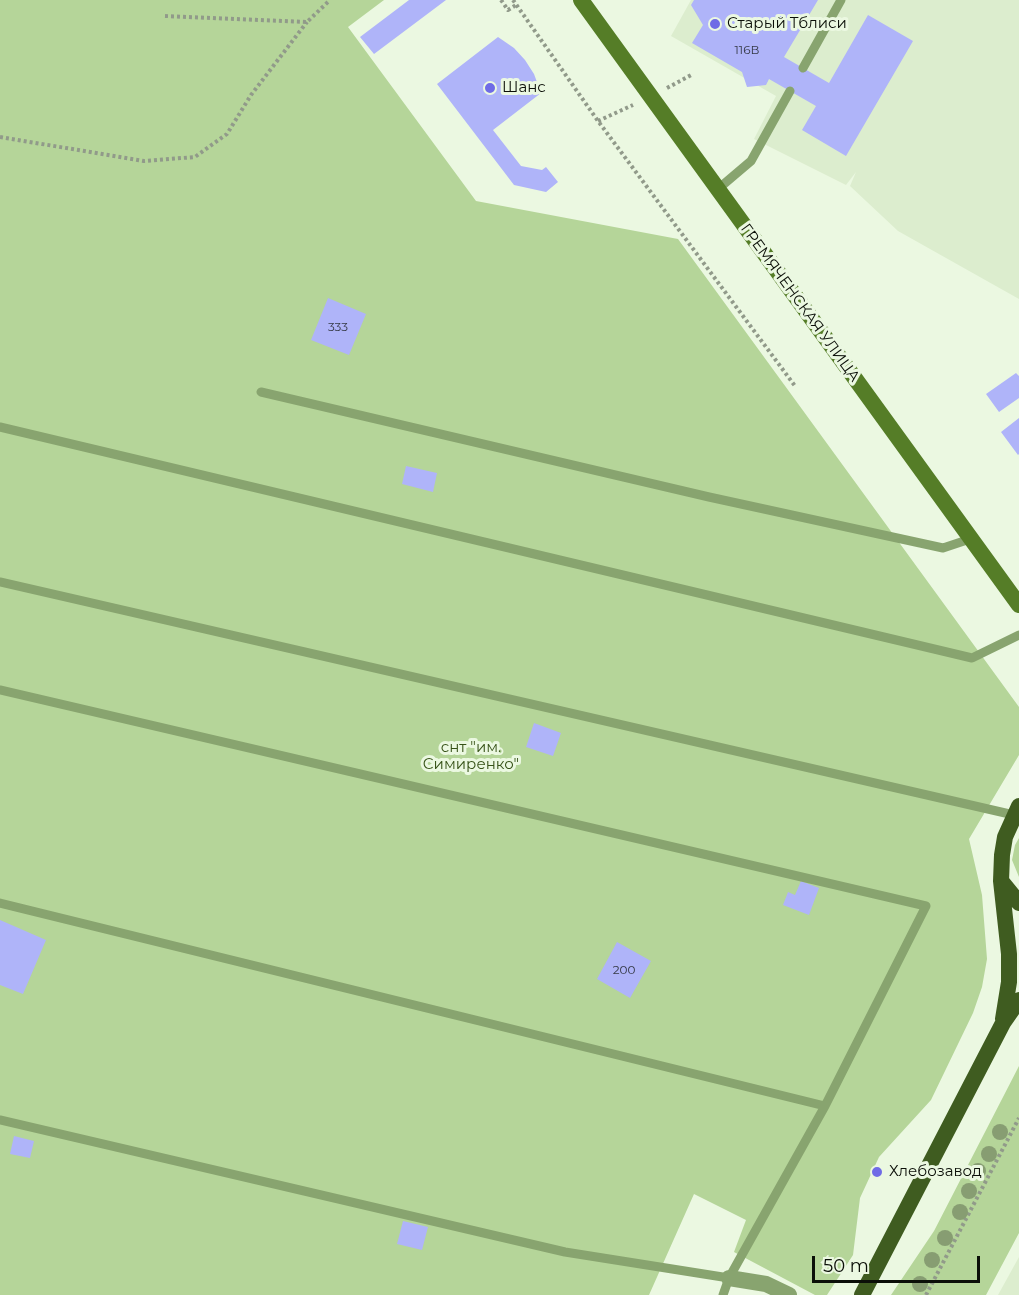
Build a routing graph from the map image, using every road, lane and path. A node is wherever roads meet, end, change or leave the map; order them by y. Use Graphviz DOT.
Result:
graph roads {
  1 [pos="330,0"];
  2 [pos="501,0"];
  3 [pos="513,0"];
  4 [pos="581,0"];
  5 [pos="841,0"];
  6 [pos="516,5"];
  7 [pos="165,16"];
  8 [pos="307,22"];
  9 [pos="803,68"];
  10 [pos="790,91"];
  11 [pos="0,137"];
  12 [pos="718,189"];
  13 [pos="795,386"];
  14 [pos="261,392"];
  15 [pos="0,427"];
  16 [pos="970,539"];
  17 [pos="0,582"];
  18 [pos="1019,605"];
  19 [pos="1019,635"];
  20 [pos="0,690"];
  21 [pos="1017,811"];
  22 [pos="1001,881"];
  23 [pos="0,903"];
  24 [pos="1019,903"];
  25 [pos="1019,999"];
  26 [pos="1003,1023"];
  27 [pos="825,1106"];
  28 [pos="1019,1118"];
  29 [pos="0,1120"];
  30 [pos="729,1278"];
  31 [pos="723,1295"];
  32 [pos="789,1295"];
  33 [pos="862,1295"];
  34 [pos="926,1295"];
  1 -- 8 [label="path"];
  2 -- 6 [label="path"];
  3 -- 6 [label="path"];
  4 -- 12 [label="main road, ГРЕМЯЧЕНСКАЯ УЛИЦА"];
  5 -- 9 [label="lane"];
  6 -- 13 [label="path"];
  7 -- 8 [label="path"];
  8 -- 11 [label="path"];
  10 -- 12 [label="lane"];
  12 -- 16 [label="main road, ГРЕМЯЧЕНСКАЯ УЛИЦА"];
  14 -- 16 [label="lane"];
  15 -- 19 [label="lane"];
  16 -- 18 [label="main road, ГРЕМЯЧЕНСКАЯ УЛИЦА"];
  17 -- 21 [label="lane"];
  20 -- 27 [label="lane"];
  21 -- 22 [label="main road"];
  22 -- 24 [label="main road"];
  22 -- 26 [label="main road"];
  23 -- 27 [label="lane"];
  25 -- 26 [label="main road"];
  26 -- 33 [label="main road"];
  27 -- 30 [label="lane"];
  28 -- 34 [label="path"];
  29 -- 30 [label="lane"];
  30 -- 31 [label="lane"];
  30 -- 32 [label="street"];
}
